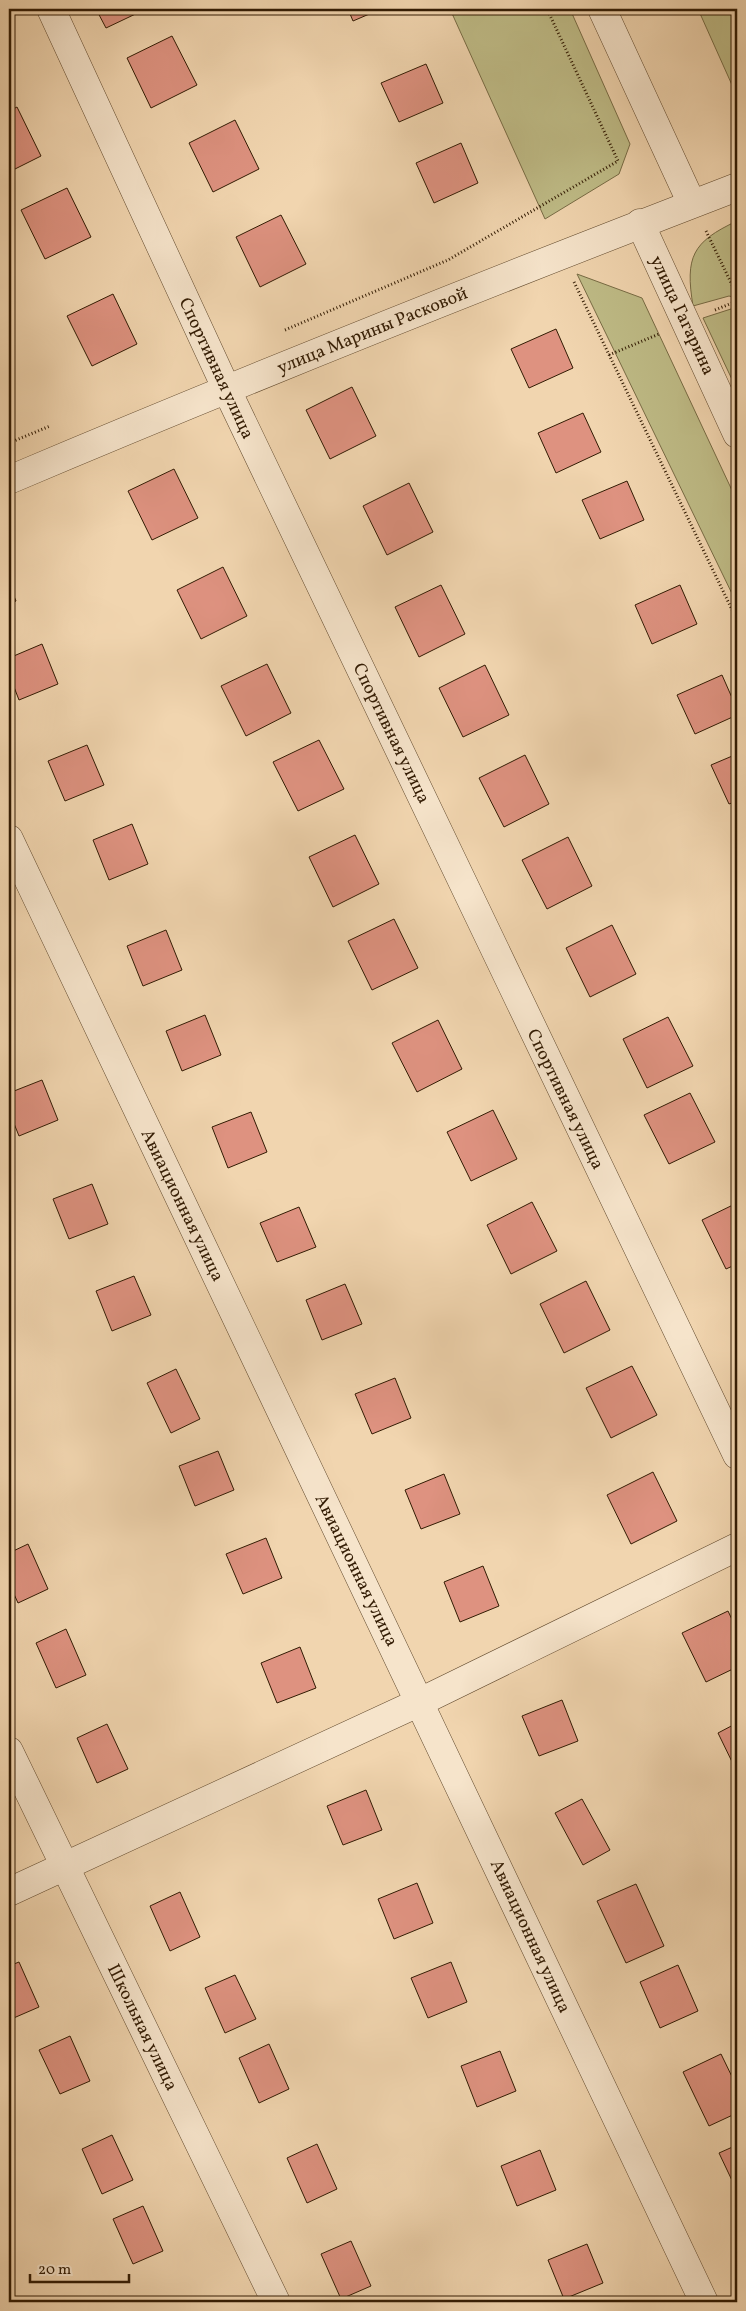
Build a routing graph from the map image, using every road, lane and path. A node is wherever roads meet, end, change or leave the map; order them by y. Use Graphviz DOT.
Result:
graph roads {
  1 [pos="51,9"];
  2 [pos="547,9"];
  3 [pos="602,9"];
  4 [pos="737,186"];
  5 [pos="692,204"];
  6 [pos="640,223"];
  7 [pos="560,254"];
  8 [pos="737,295"];
  9 [pos="276,333"];
  10 [pos="226,388"];
  11 [pos="53,425"];
  12 [pos="737,434"];
  13 [pos="9,443"];
  14 [pos="9,480"];
  15 [pos="737,620"];
  16 [pos="9,839"];
  17 [pos="737,1455"];
  18 [pos="737,1547"];
  19 [pos="420,1702"];
  20 [pos="9,1751"];
  21 [pos="65,1866"];
  22 [pos="9,1892"];
  23 [pos="276,2302"];
  24 [pos="704,2302"];
  1 -- 10 [label="street, Спортивная улица"];
  2 -- 9 [label="path"];
  3 -- 5 [label="street"];
  4 -- 5 [label="street, улица Марины Расковой"];
  5 -- 6 [label="street, улица Марины Расковой"];
  5 -- 8 [label="path"];
  6 -- 7 [label="street, улица Марины Расковой"];
  6 -- 12 [label="street, улица Гагарина"];
  7 -- 10 [label="street, улица Марины Расковой"];
  7 -- 15 [label="path"];
  10 -- 14 [label="street, улица Марины Расковой"];
  10 -- 17 [label="street, Спортивная улица"];
  11 -- 13 [label="path"];
  16 -- 19 [label="street, Авиационная улица"];
  18 -- 19 [label="street"];
  19 -- 21 [label="street"];
  19 -- 24 [label="street, Авиационная улица"];
  20 -- 21 [label="street, Школьная улица"];
  21 -- 22 [label="street"];
  21 -- 23 [label="street, Школьная улица"];
}
